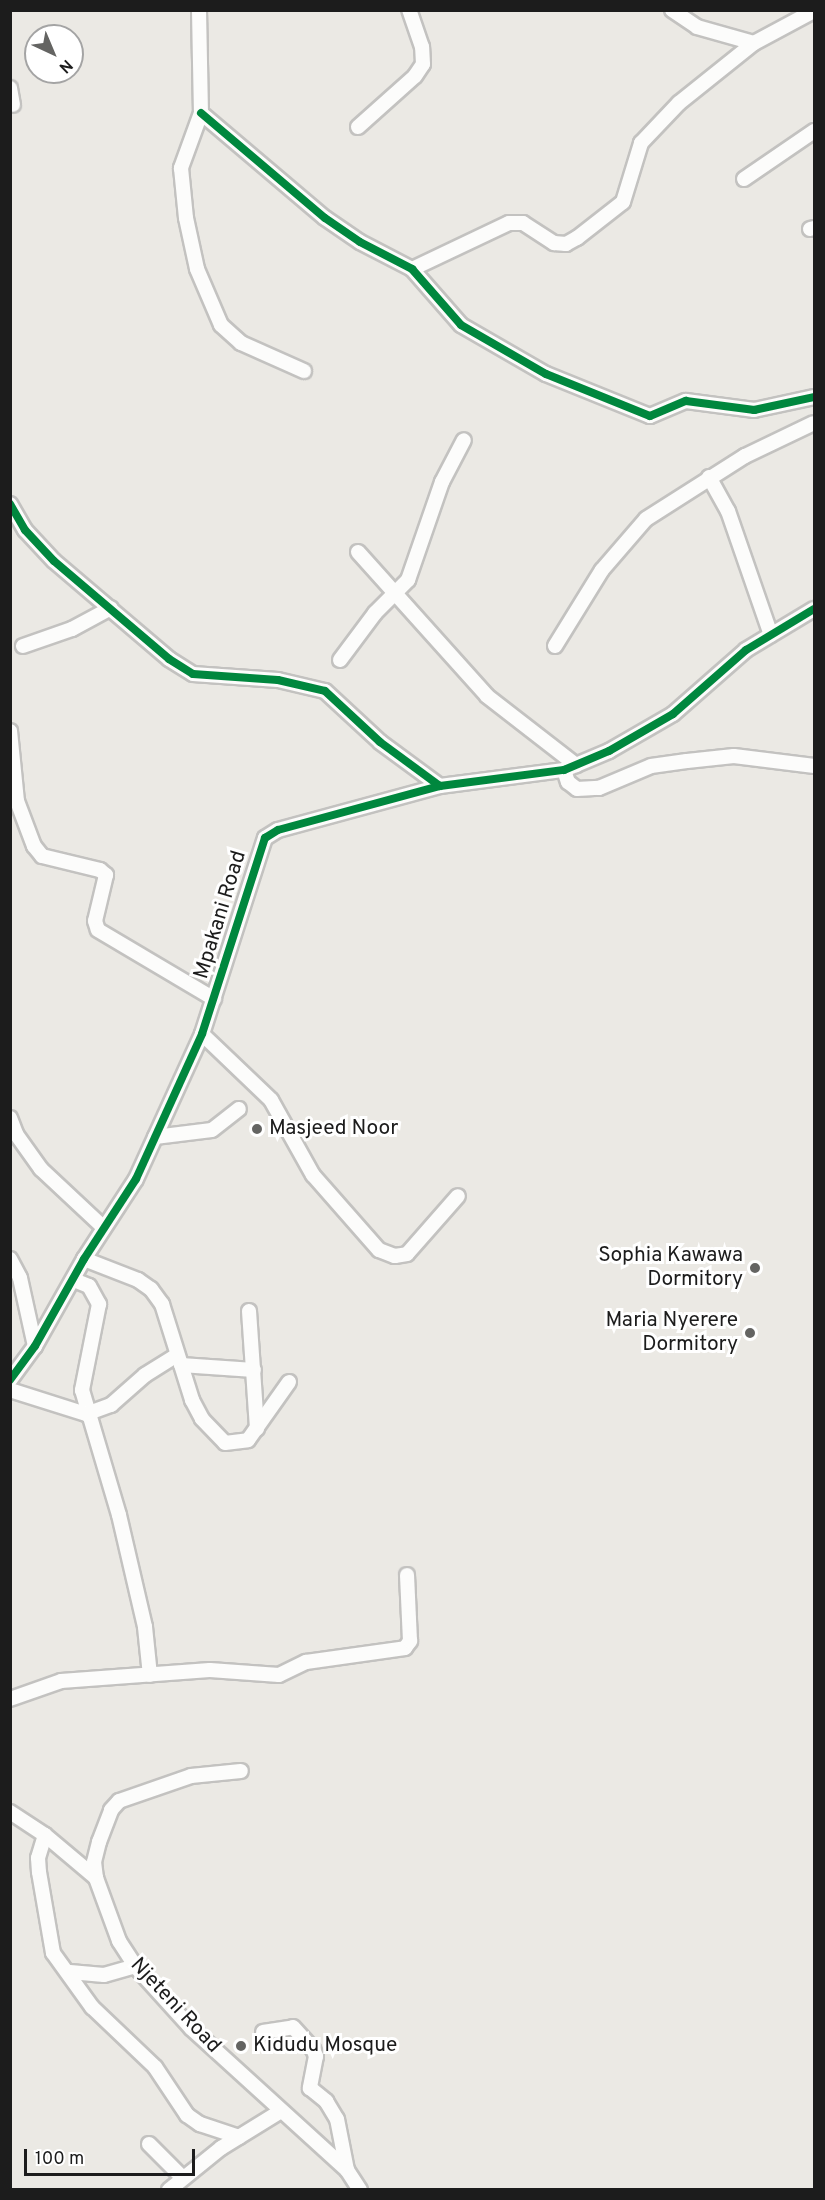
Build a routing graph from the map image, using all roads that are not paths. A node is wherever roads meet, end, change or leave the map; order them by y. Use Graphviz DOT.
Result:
graph roads {
  1 [pos="199,10"];
  2 [pos="409,10"];
  3 [pos="672,10"];
  4 [pos="811,13"];
  5 [pos="754,43"];
  6 [pos="10,88"];
  7 [pos="13,105"];
  8 [pos="201,113"];
  9 [pos="358,127"];
  10 [pos="814,131"];
  11 [pos="744,179"];
  12 [pos="412,269"];
  13 [pos="304,371"];
  14 [pos="814,397"];
  15 [pos="814,423"];
  16 [pos="464,440"];
  17 [pos="709,477"];
  18 [pos="10,504"];
  19 [pos="358,552"];
  20 [pos="398,594"];
  21 [pos="111,608"];
  22 [pos="814,609"];
  23 [pos="771,635"];
  24 [pos="23,646"];
  25 [pos="555,646"];
  26 [pos="340,660"];
  27 [pos="10,731"];
  28 [pos="814,766"];
  29 [pos="570,767"];
  30 [pos="440,786"];
  31 [pos="214,999"];
  32 [pos="202,1034"];
  33 [pos="239,1109"];
  34 [pos="10,1118"];
  35 [pos="155,1137"];
  36 [pos="459,1196"];
  37 [pos="104,1228"];
  38 [pos="10,1259"];
  39 [pos="84,1259"];
  40 [pos="74,1280"];
  41 [pos="249,1311"];
  42 [pos="35,1346"];
  43 [pos="179,1360"];
  44 [pos="254,1370"];
  45 [pos="10,1380"];
  46 [pos="289,1382"];
  47 [pos="10,1390"];
  48 [pos="87,1414"];
  49 [pos="258,1429"];
  50 [pos="407,1575"];
  51 [pos="150,1676"];
  52 [pos="10,1699"];
  53 [pos="241,1771"];
  54 [pos="10,1812"];
  55 [pos="45,1835"];
  56 [pos="96,1878"];
  57 [pos="135,1966"];
  58 [pos="70,1972"];
  59 [pos="263,2032"];
  60 [pos="281,2111"];
  61 [pos="239,2137"];
  62 [pos="149,2145"];
  63 [pos="347,2170"];
  64 [pos="183,2178"];
  65 [pos="169,2190"];
  66 [pos="360,2190"];
  1 -- 8 [label="street"];
  2 -- 9 [label="street"];
  3 -- 5 [label="street"];
  4 -- 5 [label="street"];
  5 -- 12 [label="street"];
  6 -- 7 [label="street"];
  8 -- 12 [label="street"];
  8 -- 13 [label="street"];
  10 -- 11 [label="street"];
  12 -- 14 [label="street"];
  15 -- 17 [label="street"];
  16 -- 20 [label="street"];
  17 -- 23 [label="street"];
  17 -- 25 [label="street"];
  18 -- 21 [label="street"];
  19 -- 20 [label="street"];
  20 -- 26 [label="street"];
  20 -- 29 [label="street"];
  21 -- 24 [label="street"];
  21 -- 30 [label="street"];
  22 -- 23 [label="street, Mpakani Road"];
  23 -- 29 [label="street, Mpakani Road"];
  27 -- 31 [label="street"];
  28 -- 29 [label="street"];
  29 -- 30 [label="street, Mpakani Road"];
  30 -- 31 [label="street, Mpakani Road"];
  31 -- 32 [label="street, Mpakani Road"];
  32 -- 35 [label="street, Mpakani Road"];
  32 -- 36 [label="street"];
  33 -- 35 [label="street"];
  34 -- 37 [label="street"];
  35 -- 37 [label="street, Mpakani Road"];
  37 -- 39 [label="street, Mpakani Road"];
  38 -- 42 [label="street"];
  39 -- 40 [label="street, Mpakani Road"];
  39 -- 43 [label="street"];
  40 -- 42 [label="street, Mpakani Road"];
  40 -- 48 [label="street"];
  41 -- 44 [label="street"];
  42 -- 45 [label="street, Mpakani Road"];
  43 -- 44 [label="street"];
  43 -- 48 [label="street"];
  43 -- 49 [label="street"];
  44 -- 49 [label="street"];
  46 -- 49 [label="street"];
  47 -- 48 [label="street"];
  48 -- 51 [label="street"];
  50 -- 51 [label="street"];
  51 -- 52 [label="street"];
  53 -- 56 [label="street"];
  54 -- 55 [label="street, Njeteni Road"];
  55 -- 56 [label="street, Njeteni Road"];
  55 -- 58 [label="street"];
  56 -- 57 [label="street, Njeteni Road"];
  57 -- 58 [label="street"];
  57 -- 60 [label="street, Njeteni Road"];
  58 -- 61 [label="street"];
  59 -- 63 [label="street"];
  60 -- 61 [label="street"];
  60 -- 63 [label="street, Njeteni Road"];
  61 -- 64 [label="street"];
  62 -- 64 [label="street"];
  63 -- 66 [label="street, Njeteni Road"];
  64 -- 65 [label="street"];
}
